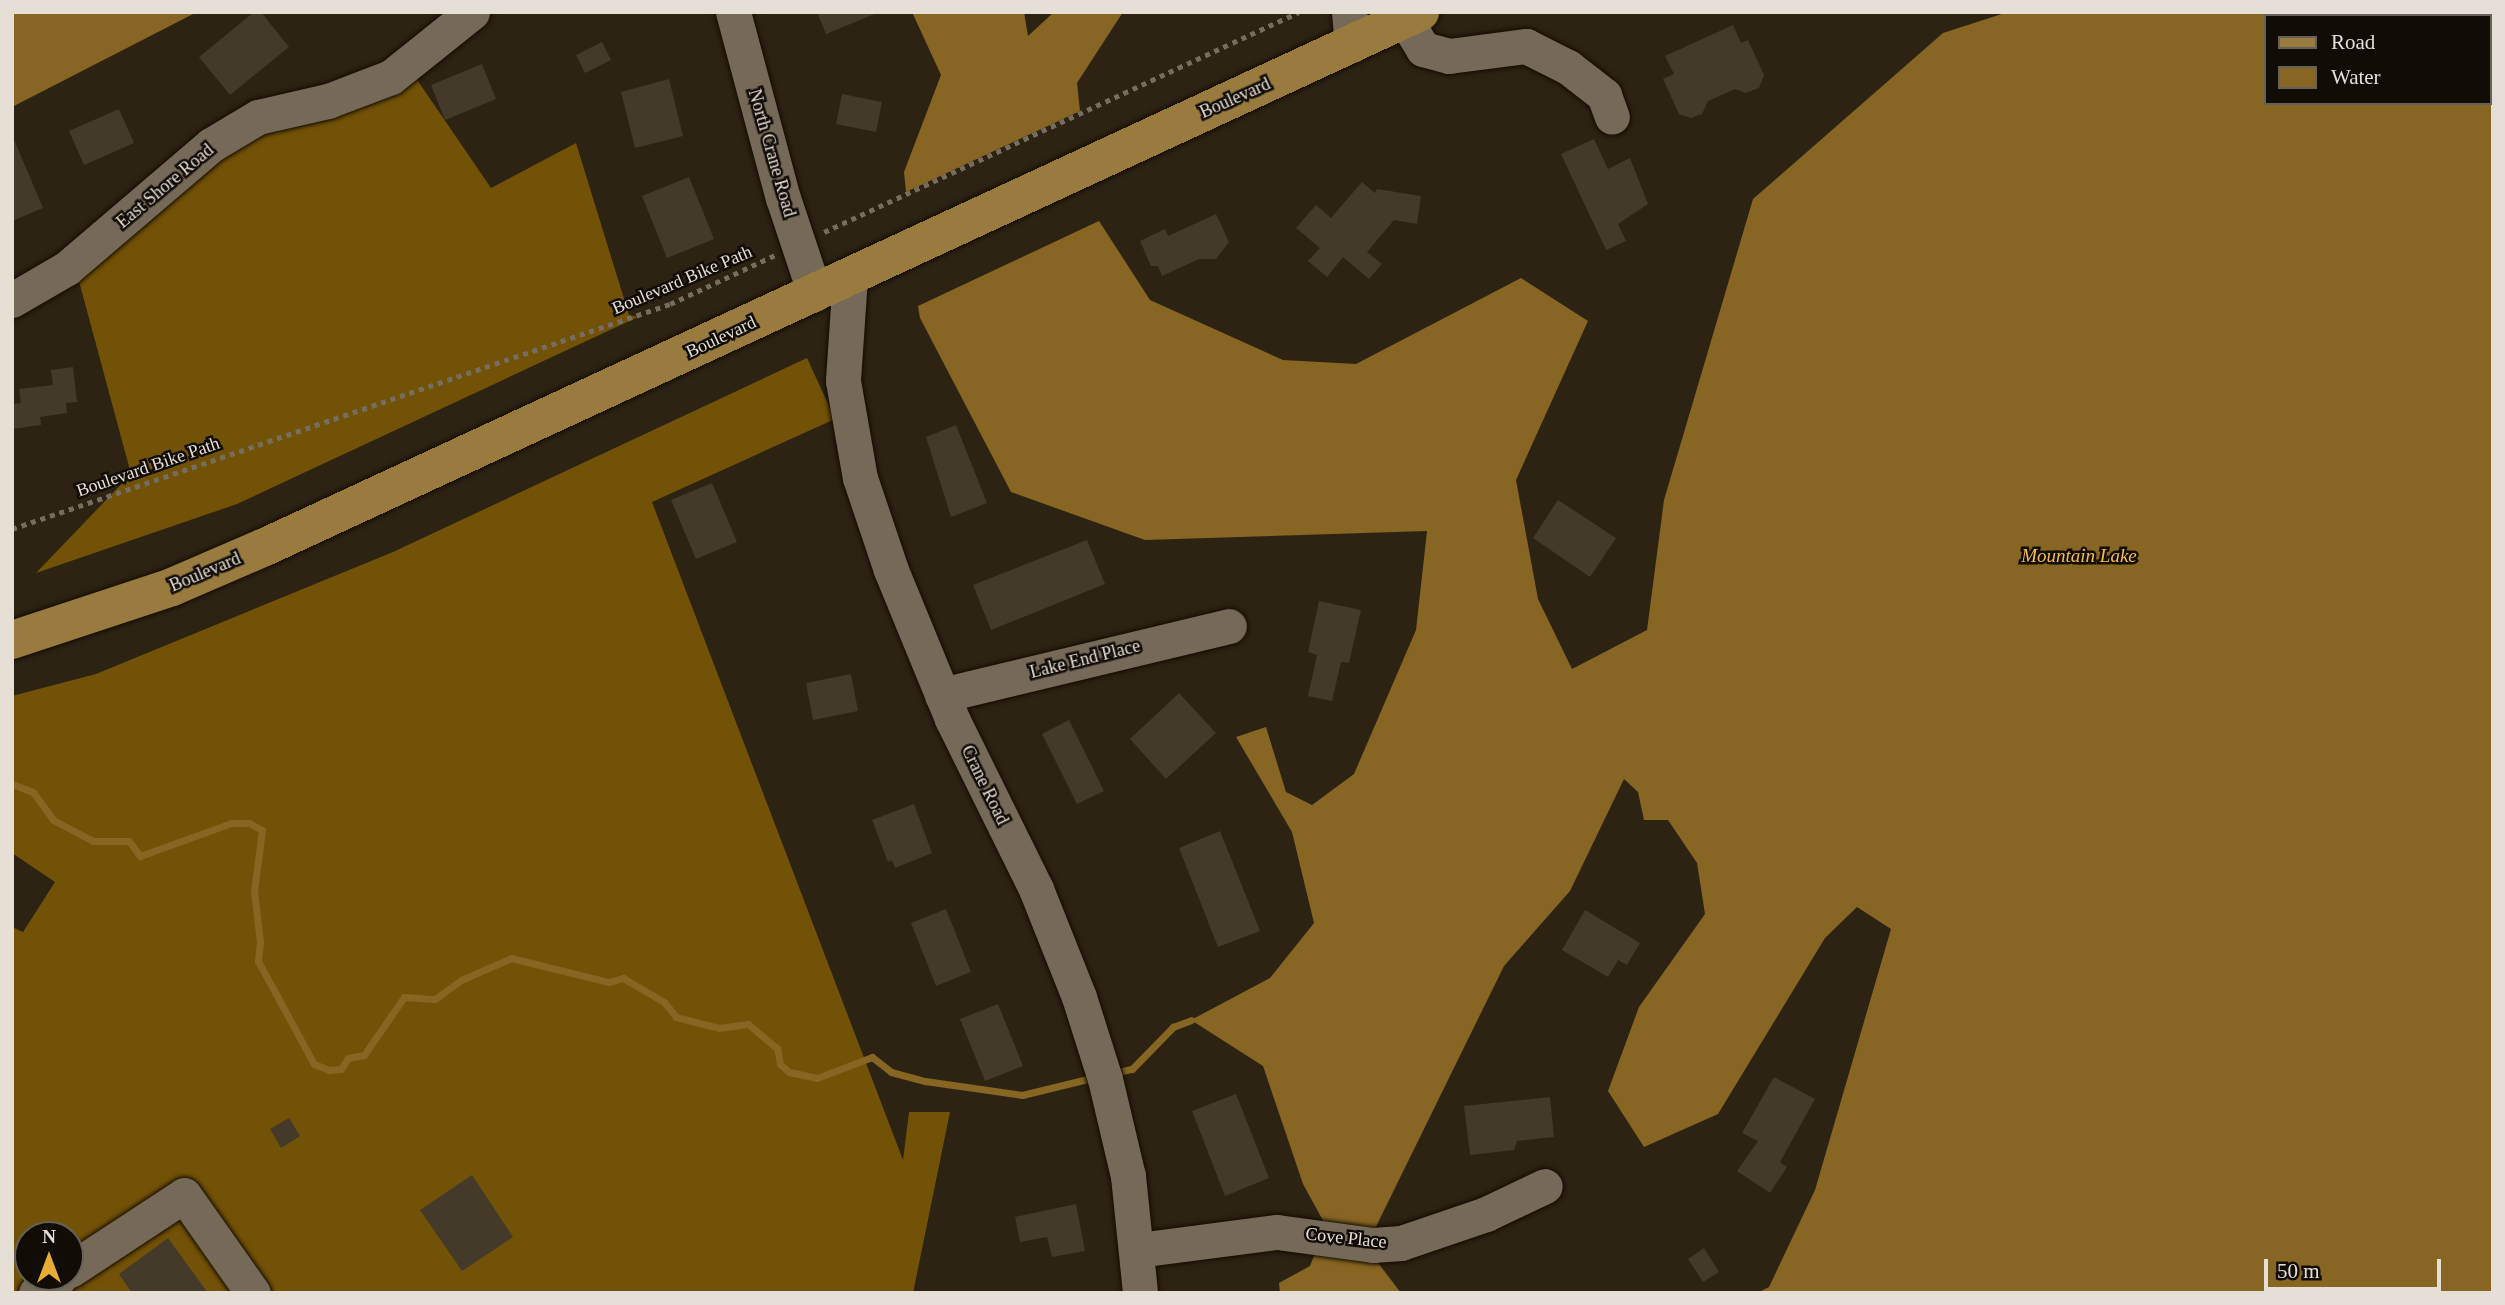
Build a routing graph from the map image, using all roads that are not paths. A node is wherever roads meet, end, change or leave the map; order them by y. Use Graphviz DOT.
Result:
graph roads {
  1 [pos="472,12"];
  2 [pos="733,12"];
  3 [pos="1412,16"];
  4 [pos="1351,29"];
  5 [pos="1612,117"];
  6 [pos="850,277"];
  7 [pos="815,294"];
  8 [pos="12,300"];
  9 [pos="1229,626"];
  10 [pos="12,640"];
  11 [pos="942,695"];
  12 [pos="1545,1186"];
  13 [pos="1138,1250"];
  14 [pos="84,1261"];
  15 [pos="253,1293"];
  16 [pos="1140,1293"];
  1 -- 8 [label="street, East Shore Road"];
  2 -- 7 [label="street, North Crane Road"];
  3 -- 4 [label="main road, Boulevard"];
  3 -- 5 [label="street"];
  4 -- 6 [label="main road, Boulevard"];
  6 -- 7 [label="main road, Boulevard"];
  6 -- 11 [label="street, Crane Road"];
  7 -- 10 [label="main road, Boulevard"];
  9 -- 11 [label="street, Lake End Place"];
  11 -- 13 [label="street, Crane Road"];
  12 -- 13 [label="street, Cove Place"];
  13 -- 16 [label="street, Crane Road"];
  14 -- 15 [label="street"];
}
